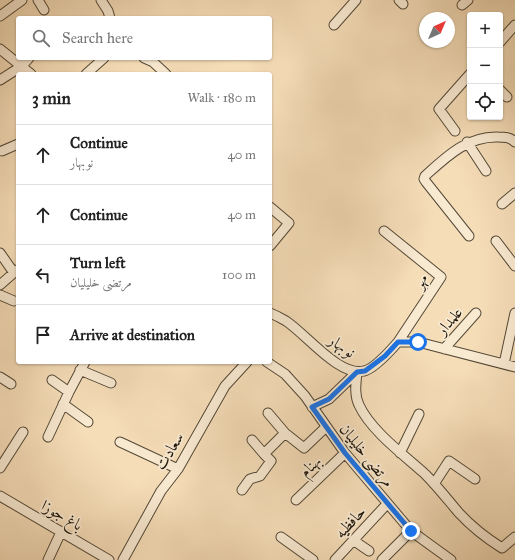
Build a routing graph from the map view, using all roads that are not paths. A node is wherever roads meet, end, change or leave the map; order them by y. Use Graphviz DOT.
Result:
graph roads {
  1 [pos="22,0"];
  2 [pos="38,0"];
  3 [pos="101,0"];
  4 [pos="356,0"];
  5 [pos="44,10"];
  6 [pos="0,16"];
  7 [pos="109,16"];
  8 [pos="334,25"];
  9 [pos="515,25"];
  10 [pos="503,37"];
  11 [pos="0,49"];
  12 [pos="27,60"];
  13 [pos="102,60"];
  14 [pos="148,60"];
  15 [pos="22,66"];
  16 [pos="29,72"];
  17 [pos="88,72"];
  18 [pos="164,72"];
  19 [pos="467,77"];
  20 [pos="0,80"];
  21 [pos="503,93"];
  22 [pos="507,97"];
  23 [pos="455,131"];
  24 [pos="467,142"];
  25 [pos="515,142"];
  26 [pos="16,145"];
  27 [pos="2,151"];
  28 [pos="486,171"];
  29 [pos="515,193"];
  30 [pos="502,204"];
  31 [pos="272,209"];
  32 [pos="384,231"];
  33 [pos="468,236"];
  34 [pos="496,241"];
  35 [pos="272,244"];
  36 [pos="0,253"];
  37 [pos="515,266"];
  38 [pos="16,272"];
  39 [pos="0,285"];
  40 [pos="0,295"];
  41 [pos="14,300"];
  42 [pos="272,313"];
  43 [pos="476,313"];
  44 [pos="515,313"];
  45 [pos="398,342"];
  46 [pos="444,349"];
  47 [pos="245,364"];
  48 [pos="270,364"];
  49 [pos="504,364"];
  50 [pos="83,366"];
  51 [pos="515,367"];
  52 [pos="357,372"];
  53 [pos="0,377"];
  54 [pos="52,380"];
  55 [pos="110,383"];
  56 [pos="11,384"];
  57 [pos="69,392"];
  58 [pos="63,404"];
  59 [pos="312,407"];
  60 [pos="268,413"];
  61 [pos="419,414"];
  62 [pos="88,422"];
  63 [pos="326,428"];
  64 [pos="23,432"];
  65 [pos="285,433"];
  66 [pos="48,437"];
  67 [pos="252,440"];
  68 [pos="120,442"];
  69 [pos="345,453"];
  70 [pos="400,453"];
  71 [pos="264,454"];
  72 [pos="0,468"];
  73 [pos="178,469"];
  74 [pos="475,479"];
  75 [pos="434,484"];
  76 [pos="242,490"];
  77 [pos="0,496"];
  78 [pos="296,500"];
  79 [pos="387,504"];
  80 [pos="411,531"];
  81 [pos="61,532"];
  82 [pos="281,537"];
  83 [pos="515,537"];
  84 [pos="353,540"];
  85 [pos="369,552"];
  86 [pos="48,560"];
  87 [pos="109,560"];
  88 [pos="123,560"];
  89 [pos="313,560"];
  90 [pos="335,560"];
  91 [pos="382,560"];
  92 [pos="451,560"];
  1 -- 6 [label="street"];
  2 -- 5 [label="street"];
  3 -- 7 [label="street"];
  4 -- 8 [label="street"];
  9 -- 10 [label="street"];
  11 -- 15 [label="street"];
  12 -- 15 [label="street"];
  13 -- 17 [label="street"];
  14 -- 18 [label="street"];
  15 -- 16 [label="street"];
  15 -- 20 [label="street"];
  19 -- 23 [label="street"];
  21 -- 22 [label="street"];
  24 -- 25 [label="street"];
  24 -- 28 [label="street"];
  24 -- 33 [label="street"];
  26 -- 27 [label="street"];
  29 -- 30 [label="street"];
  31 -- 35 [label="street"];
  32 -- 45 [label="street, مهر"];
  34 -- 37 [label="street"];
  36 -- 38 [label="street"];
  38 -- 39 [label="street"];
  40 -- 41 [label="street"];
  42 -- 52 [label="street, نوبهار"];
  43 -- 46 [label="street, علمدار"];
  44 -- 49 [label="street"];
  45 -- 46 [label="street"];
  45 -- 52 [label="street, نوبهار"];
  46 -- 49 [label="street"];
  47 -- 73 [label="street, سعادت"];
  48 -- 59 [label="street, مرتضی خلیلیان"];
  49 -- 51 [label="street"];
  50 -- 55 [label="street"];
  50 -- 57 [label="street"];
  52 -- 59 [label="street"];
  52 -- 70 [label="street"];
  53 -- 56 [label="street"];
  54 -- 57 [label="street"];
  57 -- 58 [label="street"];
  58 -- 62 [label="street"];
  58 -- 66 [label="street"];
  59 -- 63 [label="street, مرتضی خلیلیان"];
  60 -- 65 [label="street"];
  61 -- 70 [label="street"];
  63 -- 65 [label="street"];
  63 -- 69 [label="street, مرتضی خلیلیان"];
  64 -- 72 [label="street"];
  65 -- 71 [label="street"];
  67 -- 71 [label="street"];
  68 -- 73 [label="street"];
  69 -- 78 [label="street, بهنام"];
  69 -- 79 [label="street, مرتضی خلیلیان"];
  70 -- 75 [label="street"];
  71 -- 76 [label="street"];
  73 -- 88 [label="street, سعادت"];
  74 -- 75 [label="street"];
  75 -- 83 [label="street"];
  77 -- 81 [label="street, باغ جوزا"];
  79 -- 80 [label="street, مرتضی خلیلیان"];
  79 -- 84 [label="street, حافظیه"];
  80 -- 91 [label="street"];
  80 -- 92 [label="street, مرتضی خلیلیان"];
  81 -- 86 [label="street"];
  81 -- 87 [label="street, باغ جوزا"];
  82 -- 89 [label="street"];
  84 -- 85 [label="street"];
  84 -- 90 [label="street, حافظیه"];
}
